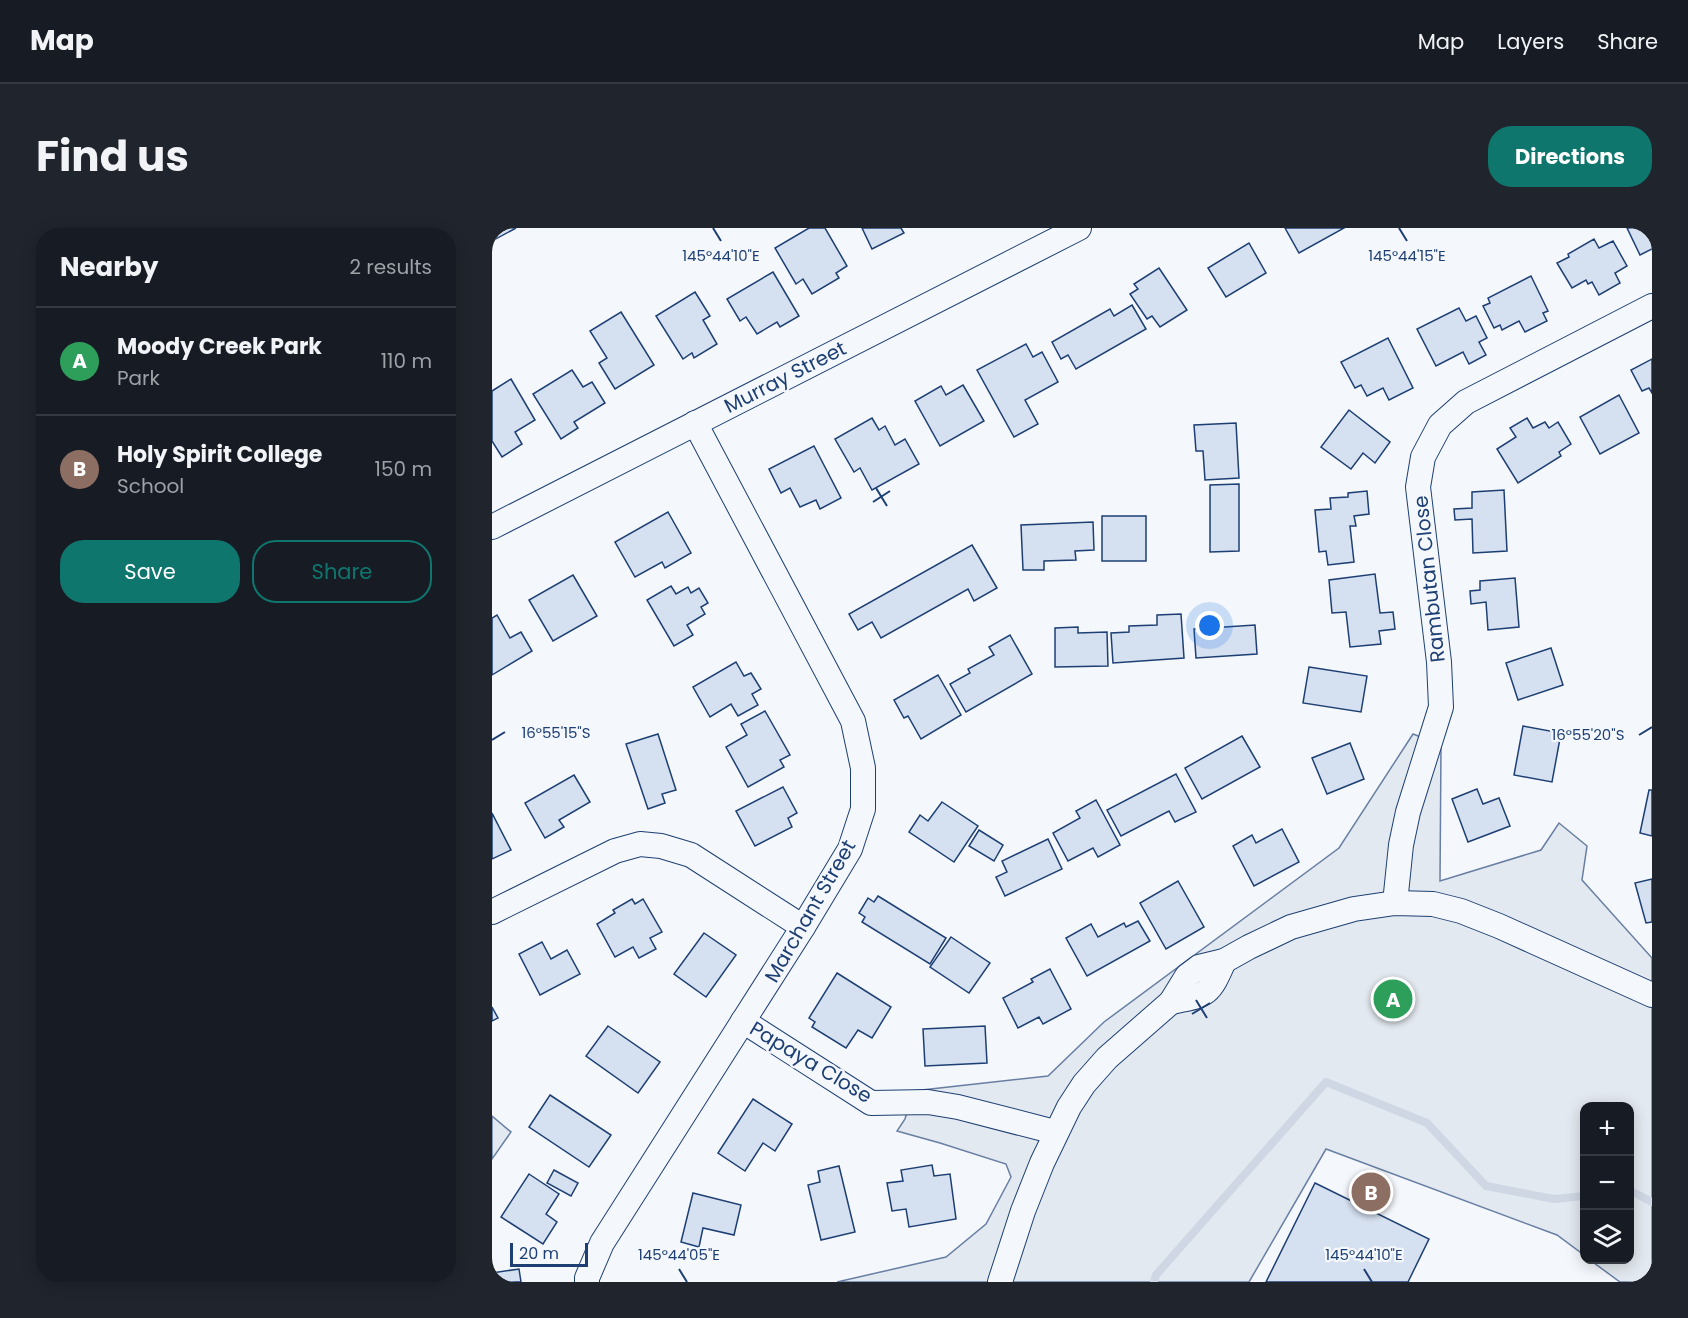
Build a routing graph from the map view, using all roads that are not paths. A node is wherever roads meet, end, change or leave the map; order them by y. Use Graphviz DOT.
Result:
graph roads {
  1 [pos="1079,228"];
  2 [pos="1652,306"];
  3 [pos="695,423"];
  4 [pos="492,527"];
  5 [pos="1395,903"];
  6 [pos="492,912"];
  7 [pos="802,927"];
  8 [pos="1652,995"];
  9 [pos="743,1022"];
  10 [pos="1055,1132"];
  11 [pos="587,1282"];
  12 [pos="1000,1282"];
  1 -- 3 [label="street, Murray Street"];
  2 -- 5 [label="street, Rambutan Close"];
  3 -- 4 [label="street, Murray Street"];
  3 -- 7 [label="street, Marchant Street"];
  5 -- 8 [label="street"];
  5 -- 10 [label="street"];
  6 -- 7 [label="street"];
  7 -- 9 [label="street, Marchant Street"];
  9 -- 10 [label="street, Papaya Close"];
  9 -- 11 [label="street, Marchant Street"];
  10 -- 12 [label="street"];
}
